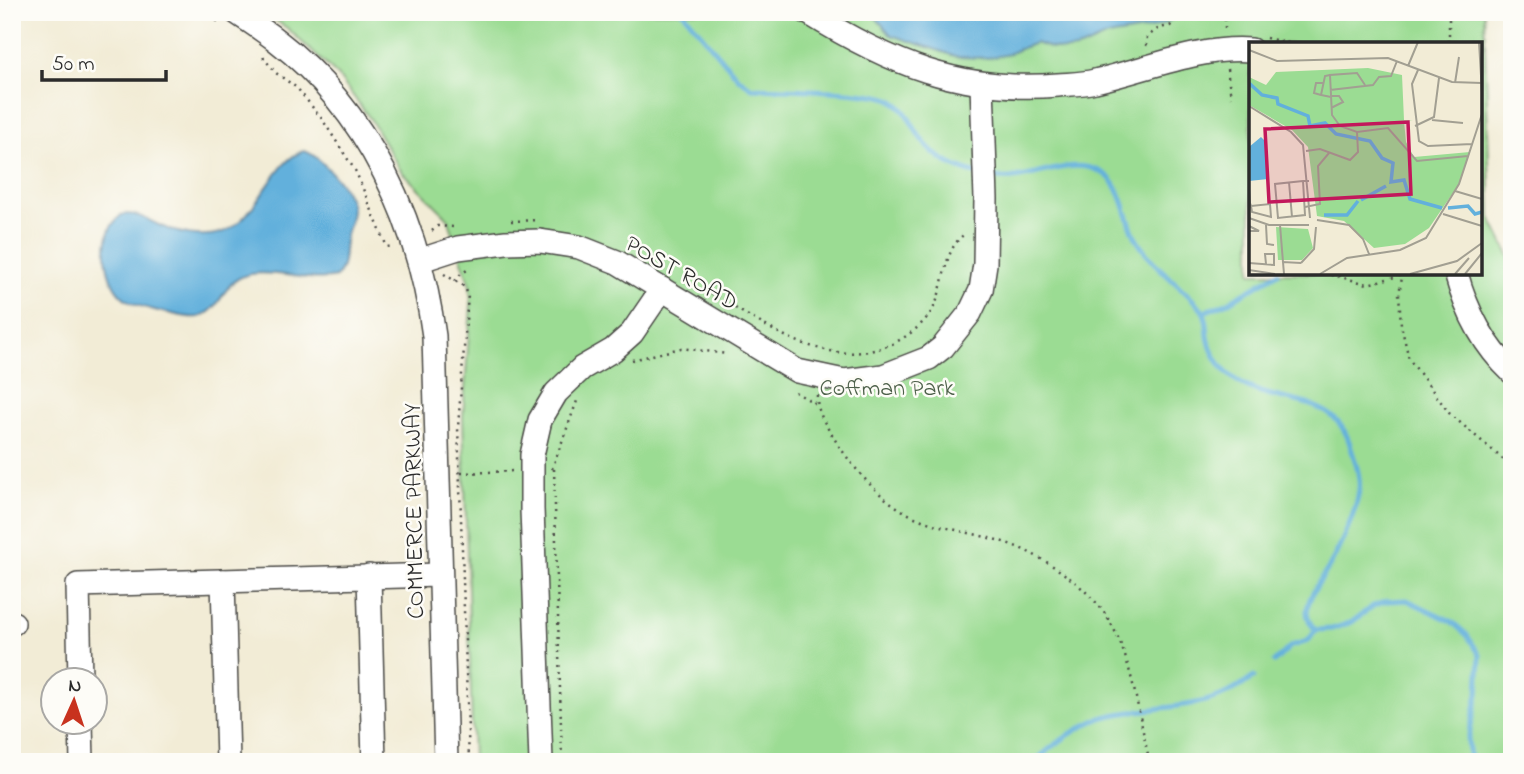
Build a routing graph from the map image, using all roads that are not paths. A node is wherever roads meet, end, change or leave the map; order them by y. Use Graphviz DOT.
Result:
graph roads {
  1 [pos="807,12"];
  2 [pos="231,19"];
  3 [pos="1249,50"];
  4 [pos="982,85"];
  5 [pos="421,260"];
  6 [pos="1458,275"];
  7 [pos="662,289"];
  8 [pos="1512,372"];
  9 [pos="440,575"];
  10 [pos="369,576"];
  11 [pos="223,581"];
  12 [pos="80,666"];
  13 [pos="81,736"];
  14 [pos="82,762"];
  15 [pos="228,762"];
  16 [pos="374,762"];
  17 [pos="446,762"];
  18 [pos="541,762"];
  1 -- 4 [label="street"];
  2 -- 5 [label="street"];
  3 -- 4 [label="street"];
  4 -- 7 [label="street, POST ROAD"];
  5 -- 7 [label="street, POST ROAD"];
  5 -- 9 [label="street, COMMERCE PARKWAY"];
  6 -- 8 [label="street"];
  7 -- 18 [label="street"];
  9 -- 10 [label="street"];
  9 -- 17 [label="street, COMMERCE PARKWAY"];
  10 -- 11 [label="street"];
  10 -- 16 [label="street"];
  11 -- 12 [label="street"];
  11 -- 15 [label="street"];
  13 -- 14 [label="street"];
}
